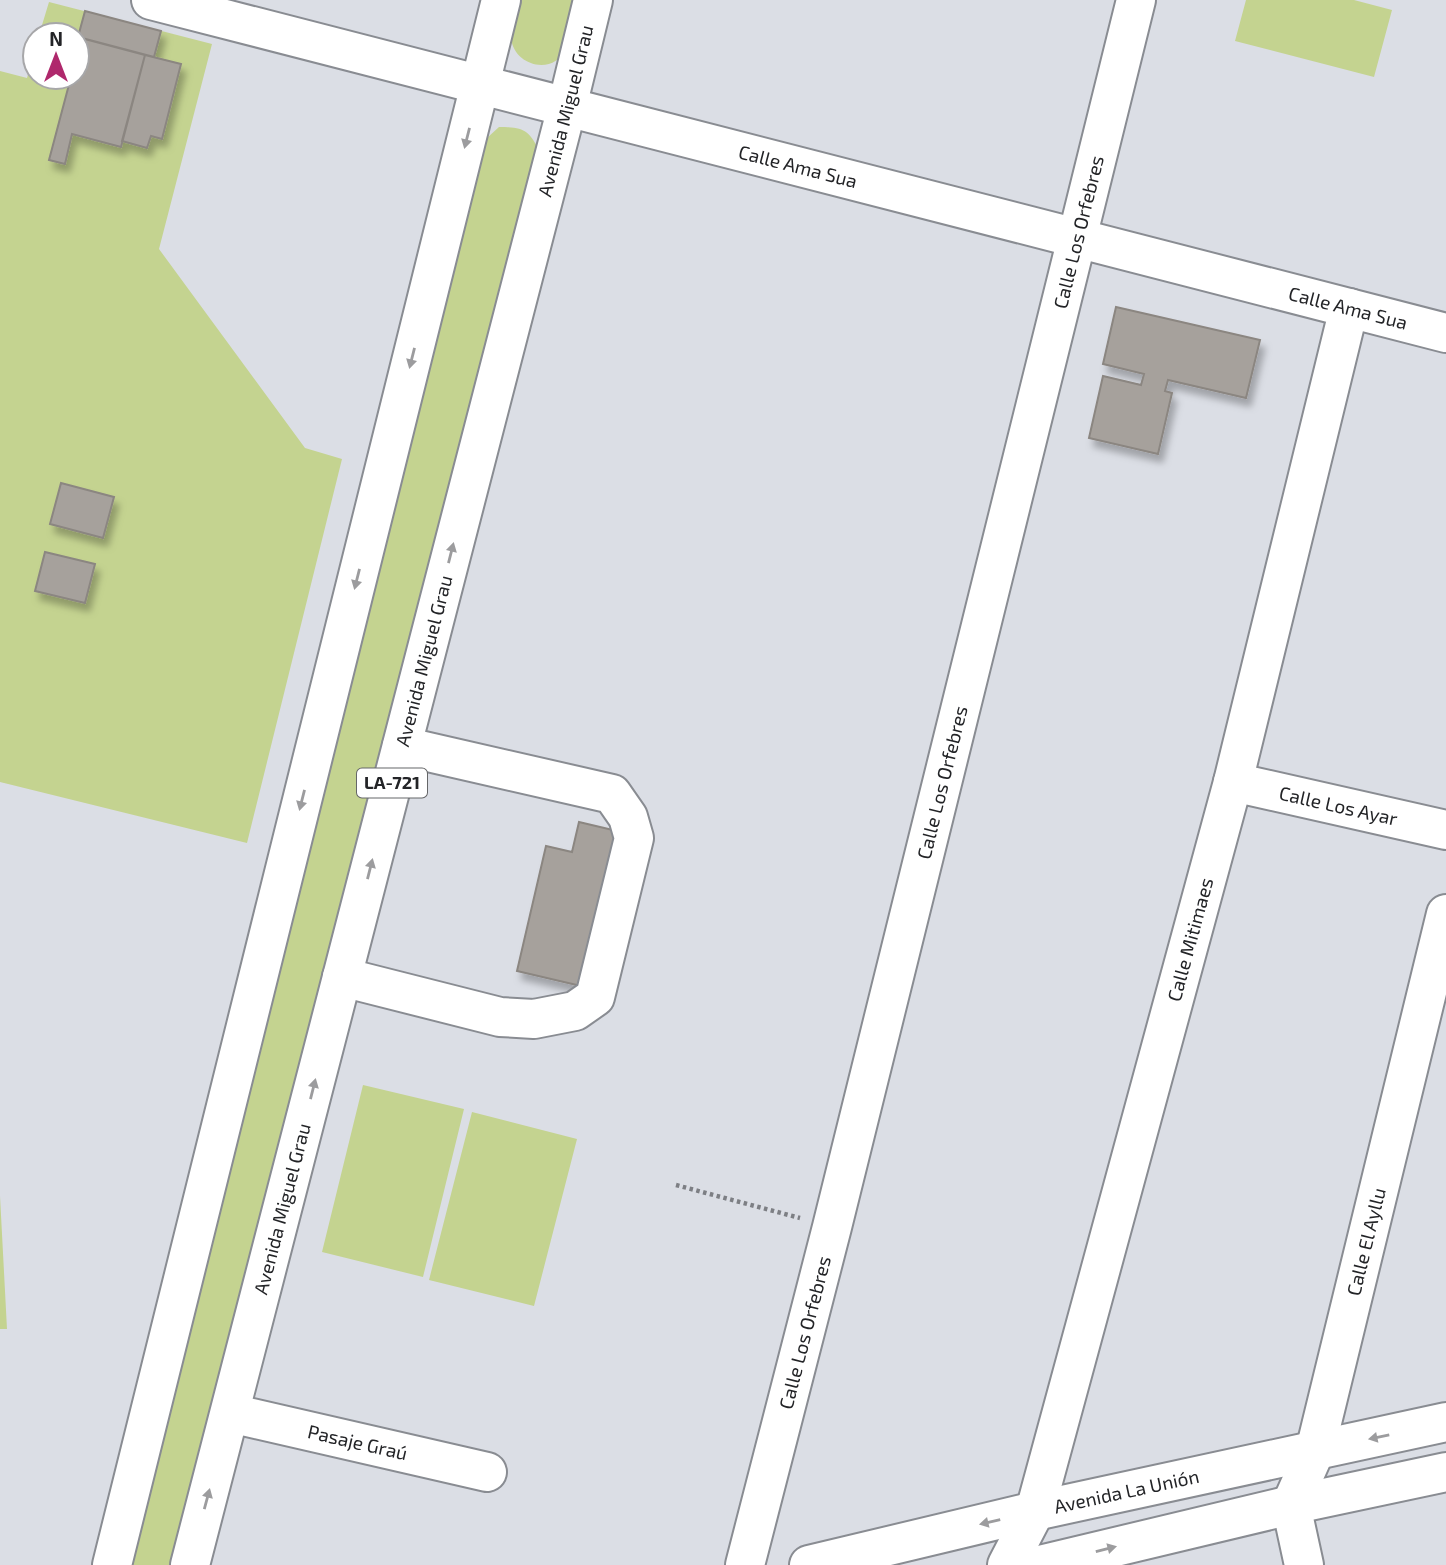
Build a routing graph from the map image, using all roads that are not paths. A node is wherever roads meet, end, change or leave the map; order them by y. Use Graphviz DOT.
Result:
graph roads {
  1 [pos="151,0"];
  2 [pos="502,0"];
  3 [pos="593,0"];
  4 [pos="1136,0"];
  5 [pos="248,12"];
  6 [pos="481,84"];
  7 [pos="566,107"];
  8 [pos="1076,238"];
  9 [pos="1349,308"];
  10 [pos="1446,333"];
  11 [pos="402,746"];
  12 [pos="1233,782"];
  13 [pos="1446,830"];
  14 [pos="1446,914"];
  15 [pos="342,977"];
  16 [pos="230,1413"];
  17 [pos="1446,1422"];
  18 [pos="1315,1451"];
  19 [pos="486,1472"];
  20 [pos="1446,1472"];
  21 [pos="1291,1505"];
  22 [pos="1035,1511"];
  23 [pos="112,1565"];
  24 [pos="190,1565"];
  25 [pos="745,1565"];
  26 [pos="809,1565"];
  27 [pos="1007,1565"];
  28 [pos="1040,1565"];
  29 [pos="1304,1565"];
  1 -- 5 [label="street, Calle Ama Sua"];
  2 -- 6 [label="street"];
  3 -- 7 [label="street, Avenida Miguel Grau / LA-721"];
  4 -- 8 [label="street, Calle Los Orfebres"];
  5 -- 6 [label="street, Calle Ama Sua"];
  6 -- 7 [label="street, Calle Ama Sua"];
  6 -- 23 [label="street, one-way"];
  7 -- 8 [label="street, Calle Ama Sua"];
  11 -- 7 [label="street, Avenida Miguel Grau / LA-721, one-way"];
  8 -- 9 [label="street, Calle Ama Sua"];
  8 -- 25 [label="street, Calle Los Orfebres"];
  9 -- 10 [label="street, Calle Ama Sua"];
  9 -- 12 [label="street, Calle Mitimaes"];
  15 -- 11 [label="street, Avenida Miguel Grau / LA-721, one-way"];
  11 -- 15 [label="street"];
  12 -- 13 [label="street, Calle Los Ayar"];
  12 -- 22 [label="street, Calle Mitimaes"];
  14 -- 18 [label="street, Calle El Ayllu"];
  16 -- 15 [label="street, Avenida Miguel Grau / LA-721, one-way"];
  16 -- 19 [label="street, Pasaje Graú"];
  24 -- 16 [label="street, Avenida Miguel Grau / LA-721, one-way"];
  17 -- 18 [label="street, Avenida La Unión, one-way"];
  18 -- 21 [label="street, Calle El Ayllu"];
  18 -- 22 [label="street, Avenida La Unión"];
  20 -- 21 [label="street"];
  28 -- 21 [label="street, one-way"];
  21 -- 29 [label="street"];
  22 -- 26 [label="street, Avenida La Unión, one-way"];
  22 -- 27 [label="street, Calle Mitimaes"];
}
